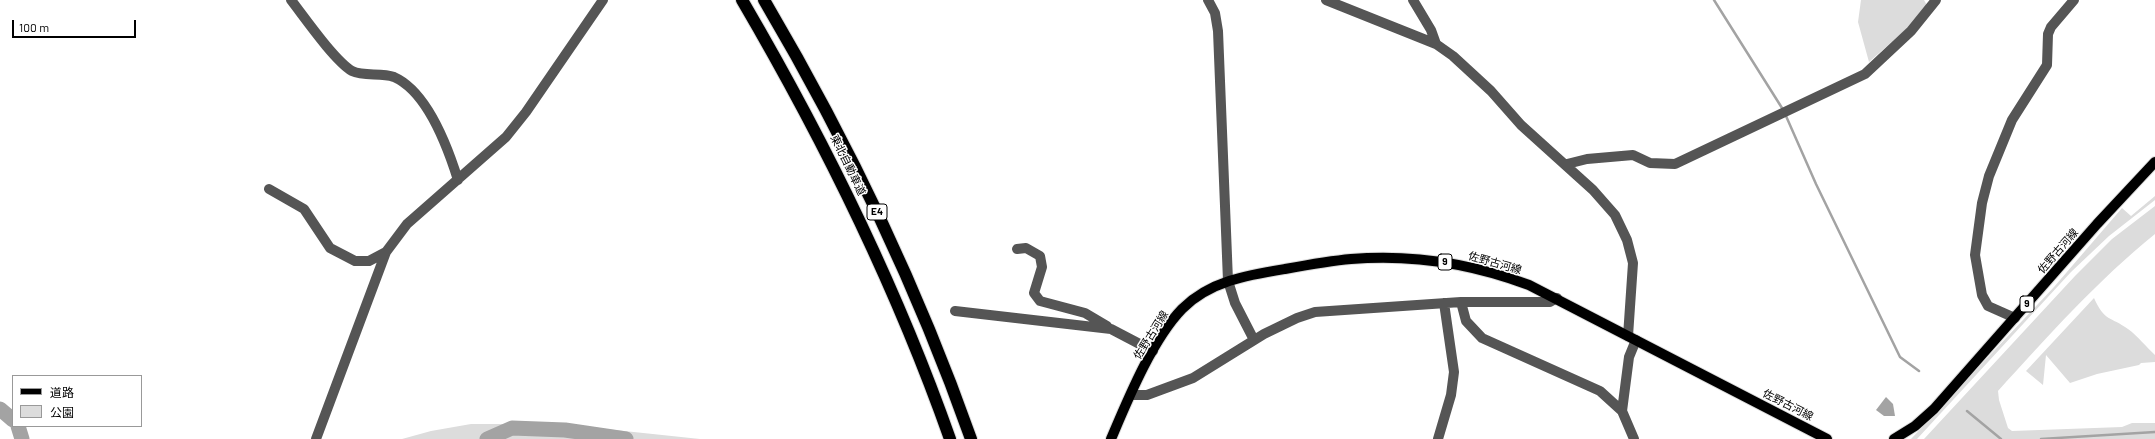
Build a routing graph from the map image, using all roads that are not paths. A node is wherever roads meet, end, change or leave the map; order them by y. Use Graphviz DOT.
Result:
graph roads {
  1 [pos="291,0"];
  2 [pos="603,0"];
  3 [pos="742,0"];
  4 [pos="764,0"];
  5 [pos="1208,0"];
  6 [pos="1326,0"];
  7 [pos="1413,0"];
  8 [pos="1936,0"];
  9 [pos="2074,0"];
  10 [pos="1436,44"];
  11 [pos="2155,162"];
  12 [pos="1567,164"];
  13 [pos="458,180"];
  14 [pos="269,189"];
  15 [pos="1017,249"];
  16 [pos="386,252"];
  17 [pos="1228,281"];
  18 [pos="1557,298"];
  19 [pos="1461,302"];
  20 [pos="1444,303"];
  21 [pos="955,311"];
  22 [pos="2015,318"];
  23 [pos="1111,329"];
  24 [pos="1632,338"];
  25 [pos="1254,340"];
  26 [pos="1153,351"];
  27 [pos="1131,395"];
  28 [pos="1622,411"];
  29 [pos="949,435"];
  30 [pos="970,436"];
  31 [pos="316,439"];
  32 [pos="1111,439"];
  33 [pos="1438,439"];
  34 [pos="1634,439"];
  35 [pos="1827,439"];
  36 [pos="1894,439"];
  1 -- 13 [label="street"];
  2 -- 13 [label="street"];
  3 -- 29 [label="highway, 東北自動車道 / E4"];
  4 -- 30 [label="highway, 東北自動車道 / E4"];
  5 -- 17 [label="street"];
  6 -- 10 [label="street"];
  7 -- 10 [label="street"];
  8 -- 12 [label="street"];
  9 -- 22 [label="street"];
  10 -- 12 [label="street"];
  11 -- 22 [label="main road, 佐野古河線 / 9"];
  12 -- 24 [label="street"];
  13 -- 16 [label="street"];
  14 -- 16 [label="street"];
  15 -- 23 [label="street"];
  16 -- 31 [label="street"];
  17 -- 18 [label="main road, 佐野古河線 / 9"];
  17 -- 25 [label="street"];
  17 -- 26 [label="main road, 佐野古河線 / 9"];
  18 -- 19 [label="street"];
  18 -- 24 [label="main road, 佐野古河線 / 9"];
  19 -- 20 [label="street"];
  19 -- 28 [label="street"];
  20 -- 25 [label="street"];
  20 -- 33 [label="street"];
  21 -- 23 [label="street"];
  22 -- 36 [label="main road, 佐野古河線 / 9"];
  23 -- 26 [label="street"];
  24 -- 28 [label="street"];
  24 -- 35 [label="main road, 佐野古河線 / 9"];
  25 -- 27 [label="street"];
  26 -- 27 [label="main road, 佐野古河線 / 9"];
  27 -- 32 [label="main road, 佐野古河線 / 9"];
  28 -- 34 [label="street"];
}
